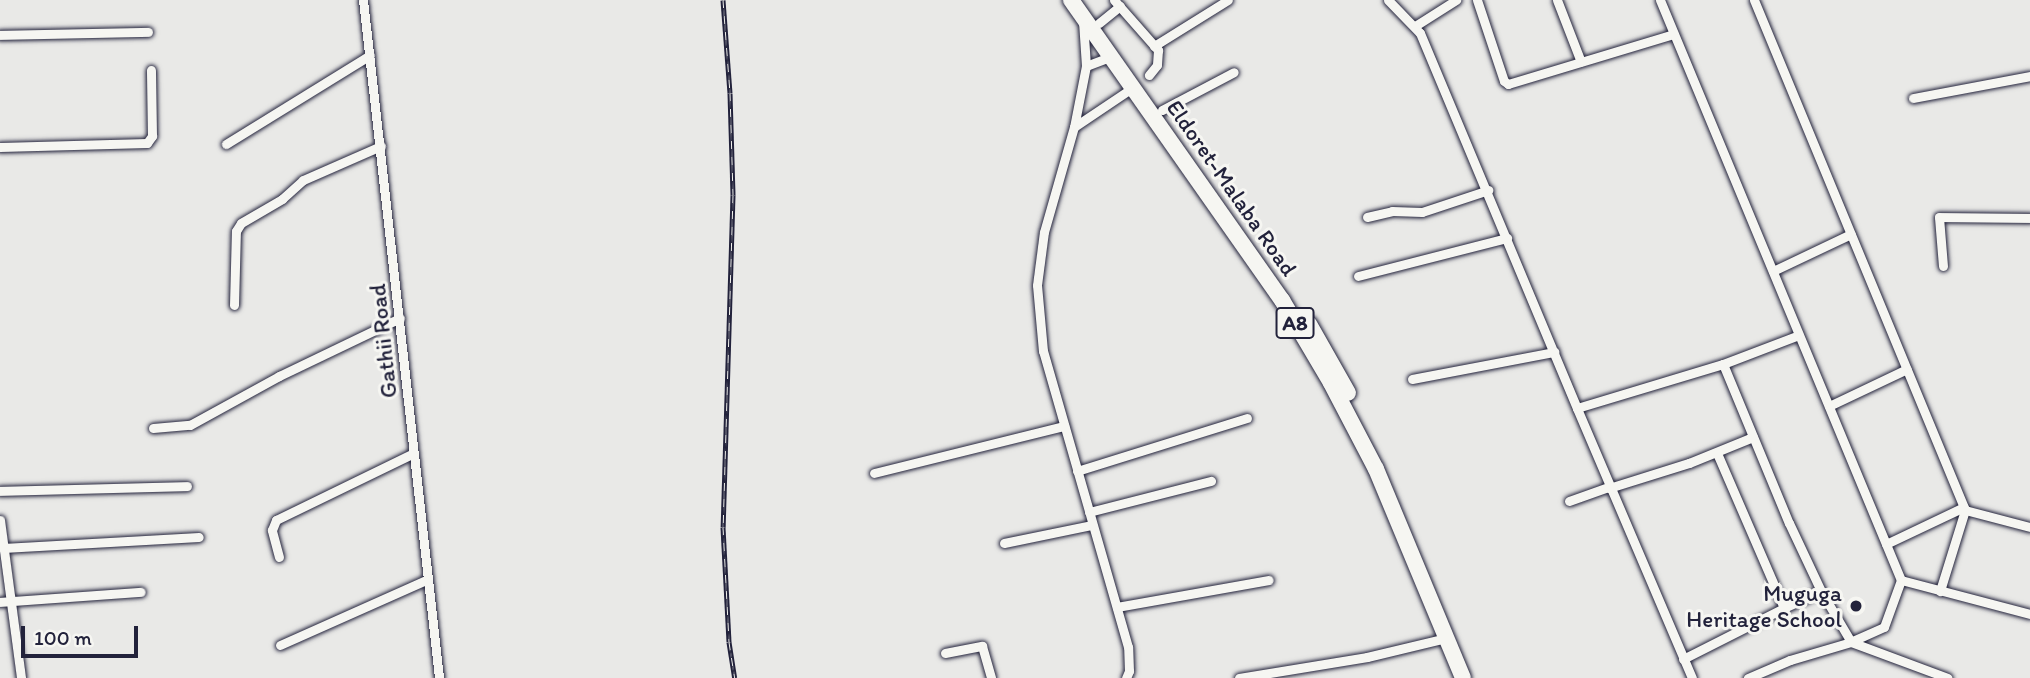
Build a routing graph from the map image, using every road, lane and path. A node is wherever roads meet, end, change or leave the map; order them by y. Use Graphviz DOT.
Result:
graph roads {
  1 [pos="363,0"];
  2 [pos="1071,0"];
  3 [pos="1228,0"];
  4 [pos="1388,0"];
  5 [pos="1456,0"];
  6 [pos="1476,0"];
  7 [pos="1557,0"];
  8 [pos="1660,0"];
  9 [pos="1754,0"];
  10 [pos="1117,3"];
  11 [pos="1083,8"];
  12 [pos="1099,23"];
  13 [pos="1415,26"];
  14 [pos="148,32"];
  15 [pos="1674,33"];
  16 [pos="0,36"];
  17 [pos="1154,46"];
  18 [pos="370,55"];
  19 [pos="1110,57"];
  20 [pos="1581,62"];
  21 [pos="1086,66"];
  22 [pos="151,70"];
  23 [pos="1234,72"];
  24 [pos="1149,75"];
  25 [pos="2030,76"];
  26 [pos="1126,92"];
  27 [pos="1913,98"];
  28 [pos="1162,110"];
  29 [pos="1074,127"];
  30 [pos="226,144"];
  31 [pos="381,146"];
  32 [pos="0,148"];
  33 [pos="1488,190"];
  34 [pos="1367,217"];
  35 [pos="2030,218"];
  36 [pos="1851,234"];
  37 [pos="1507,238"];
  38 [pos="1943,266"];
  39 [pos="1773,271"];
  40 [pos="1358,275"];
  41 [pos="234,305"];
  42 [pos="400,318"];
  43 [pos="1799,335"];
  44 [pos="1554,352"];
  45 [pos="1723,363"];
  46 [pos="1907,369"];
  47 [pos="1412,379"];
  48 [pos="1829,406"];
  49 [pos="1577,408"];
  50 [pos="1247,418"];
  51 [pos="1064,426"];
  52 [pos="153,428"];
  53 [pos="1753,437"];
  54 [pos="414,453"];
  55 [pos="1717,453"];
  56 [pos="1077,471"];
  57 [pos="874,473"];
  58 [pos="1211,481"];
  59 [pos="187,486"];
  60 [pos="1609,488"];
  61 [pos="0,491"];
  62 [pos="1569,500"];
  63 [pos="1965,508"];
  64 [pos="1089,512"];
  65 [pos="0,520"];
  66 [pos="1092,525"];
  67 [pos="2030,527"];
  68 [pos="199,537"];
  69 [pos="1004,543"];
  70 [pos="1886,544"];
  71 [pos="2,545"];
  72 [pos="279,557"];
  73 [pos="428,579"];
  74 [pos="1269,580"];
  75 [pos="1901,580"];
  76 [pos="1821,591"];
  77 [pos="1940,591"];
  78 [pos="141,592"];
  79 [pos="5,602"];
  80 [pos="1116,607"];
  81 [pos="1784,608"];
  82 [pos="2030,614"];
  83 [pos="1446,638"];
  84 [pos="1852,642"];
  85 [pos="280,645"];
  86 [pos="945,653"];
  87 [pos="1683,659"];
  88 [pos="21,678"];
  89 [pos="439,678"];
  90 [pos="991,678"];
  91 [pos="1126,678"];
  92 [pos="1239,678"];
  93 [pos="1463,678"];
  94 [pos="1474,678"];
  95 [pos="1692,678"];
  96 [pos="1748,678"];
  97 [pos="1948,678"];
  1 -- 18 [label="street, Gathii Road"];
  2 -- 11 [label="highway, Eldoret-Malaba Road / A8"];
  3 -- 17 [label="street"];
  4 -- 13 [label="street"];
  5 -- 13 [label="street"];
  6 -- 20 [label="street"];
  7 -- 20 [label="street"];
  8 -- 15 [label="street"];
  9 -- 36 [label="street"];
  10 -- 12 [label="street"];
  10 -- 17 [label="street"];
  11 -- 12 [label="highway, Eldoret-Malaba Road / A8"];
  11 -- 19 [label="highway, Eldoret-Malaba Road / A8"];
  11 -- 21 [label="street"];
  12 -- 28 [label="highway, Eldoret-Malaba Road / A8"];
  13 -- 33 [label="street"];
  14 -- 16 [label="street"];
  15 -- 20 [label="street"];
  15 -- 39 [label="street"];
  17 -- 24 [label="street"];
  18 -- 30 [label="street"];
  18 -- 31 [label="street, Gathii Road"];
  19 -- 21 [label="street"];
  19 -- 83 [label="highway, Eldoret-Malaba Road / A8"];
  21 -- 29 [label="street"];
  22 -- 32 [label="street"];
  23 -- 28 [label="street"];
  25 -- 27 [label="street"];
  26 -- 29 [label="street"];
  28 -- 94 [label="highway, Eldoret-Malaba Road / A8"];
  29 -- 51 [label="street"];
  31 -- 41 [label="street"];
  31 -- 42 [label="street, Gathii Road"];
  33 -- 34 [label="street"];
  33 -- 37 [label="street"];
  35 -- 38 [label="street"];
  36 -- 39 [label="street"];
  36 -- 46 [label="street"];
  37 -- 40 [label="street"];
  37 -- 44 [label="street"];
  39 -- 43 [label="street"];
  42 -- 52 [label="street"];
  42 -- 54 [label="street, Gathii Road"];
  43 -- 45 [label="street"];
  43 -- 48 [label="street"];
  44 -- 47 [label="street"];
  44 -- 49 [label="street"];
  45 -- 49 [label="street"];
  45 -- 53 [label="street"];
  46 -- 48 [label="street"];
  46 -- 63 [label="street"];
  48 -- 70 [label="street"];
  49 -- 60 [label="street"];
  50 -- 56 [label="street"];
  51 -- 56 [label="street"];
  51 -- 57 [label="street"];
  53 -- 55 [label="street"];
  53 -- 76 [label="street"];
  54 -- 72 [label="street"];
  54 -- 73 [label="street, Gathii Road"];
  55 -- 60 [label="street"];
  55 -- 81 [label="street"];
  56 -- 64 [label="street"];
  58 -- 64 [label="street"];
  59 -- 61 [label="street"];
  60 -- 62 [label="street"];
  60 -- 87 [label="street"];
  63 -- 67 [label="street"];
  63 -- 70 [label="street"];
  63 -- 77 [label="street"];
  64 -- 66 [label="street"];
  65 -- 71 [label="street"];
  66 -- 69 [label="street"];
  66 -- 80 [label="street"];
  68 -- 71 [label="street"];
  70 -- 75 [label="street"];
  71 -- 79 [label="street"];
  73 -- 85 [label="street"];
  73 -- 89 [label="street, Gathii Road"];
  74 -- 80 [label="street"];
  75 -- 77 [label="street"];
  75 -- 84 [label="street"];
  76 -- 81 [label="street"];
  76 -- 84 [label="street"];
  77 -- 82 [label="street"];
  78 -- 79 [label="street"];
  79 -- 88 [label="street"];
  80 -- 91 [label="street"];
  81 -- 87 [label="street"];
  83 -- 92 [label="street"];
  83 -- 93 [label="highway, Eldoret-Malaba Road / A8"];
  84 -- 96 [label="street"];
  84 -- 97 [label="street"];
  86 -- 90 [label="street"];
  87 -- 95 [label="street"];
}
